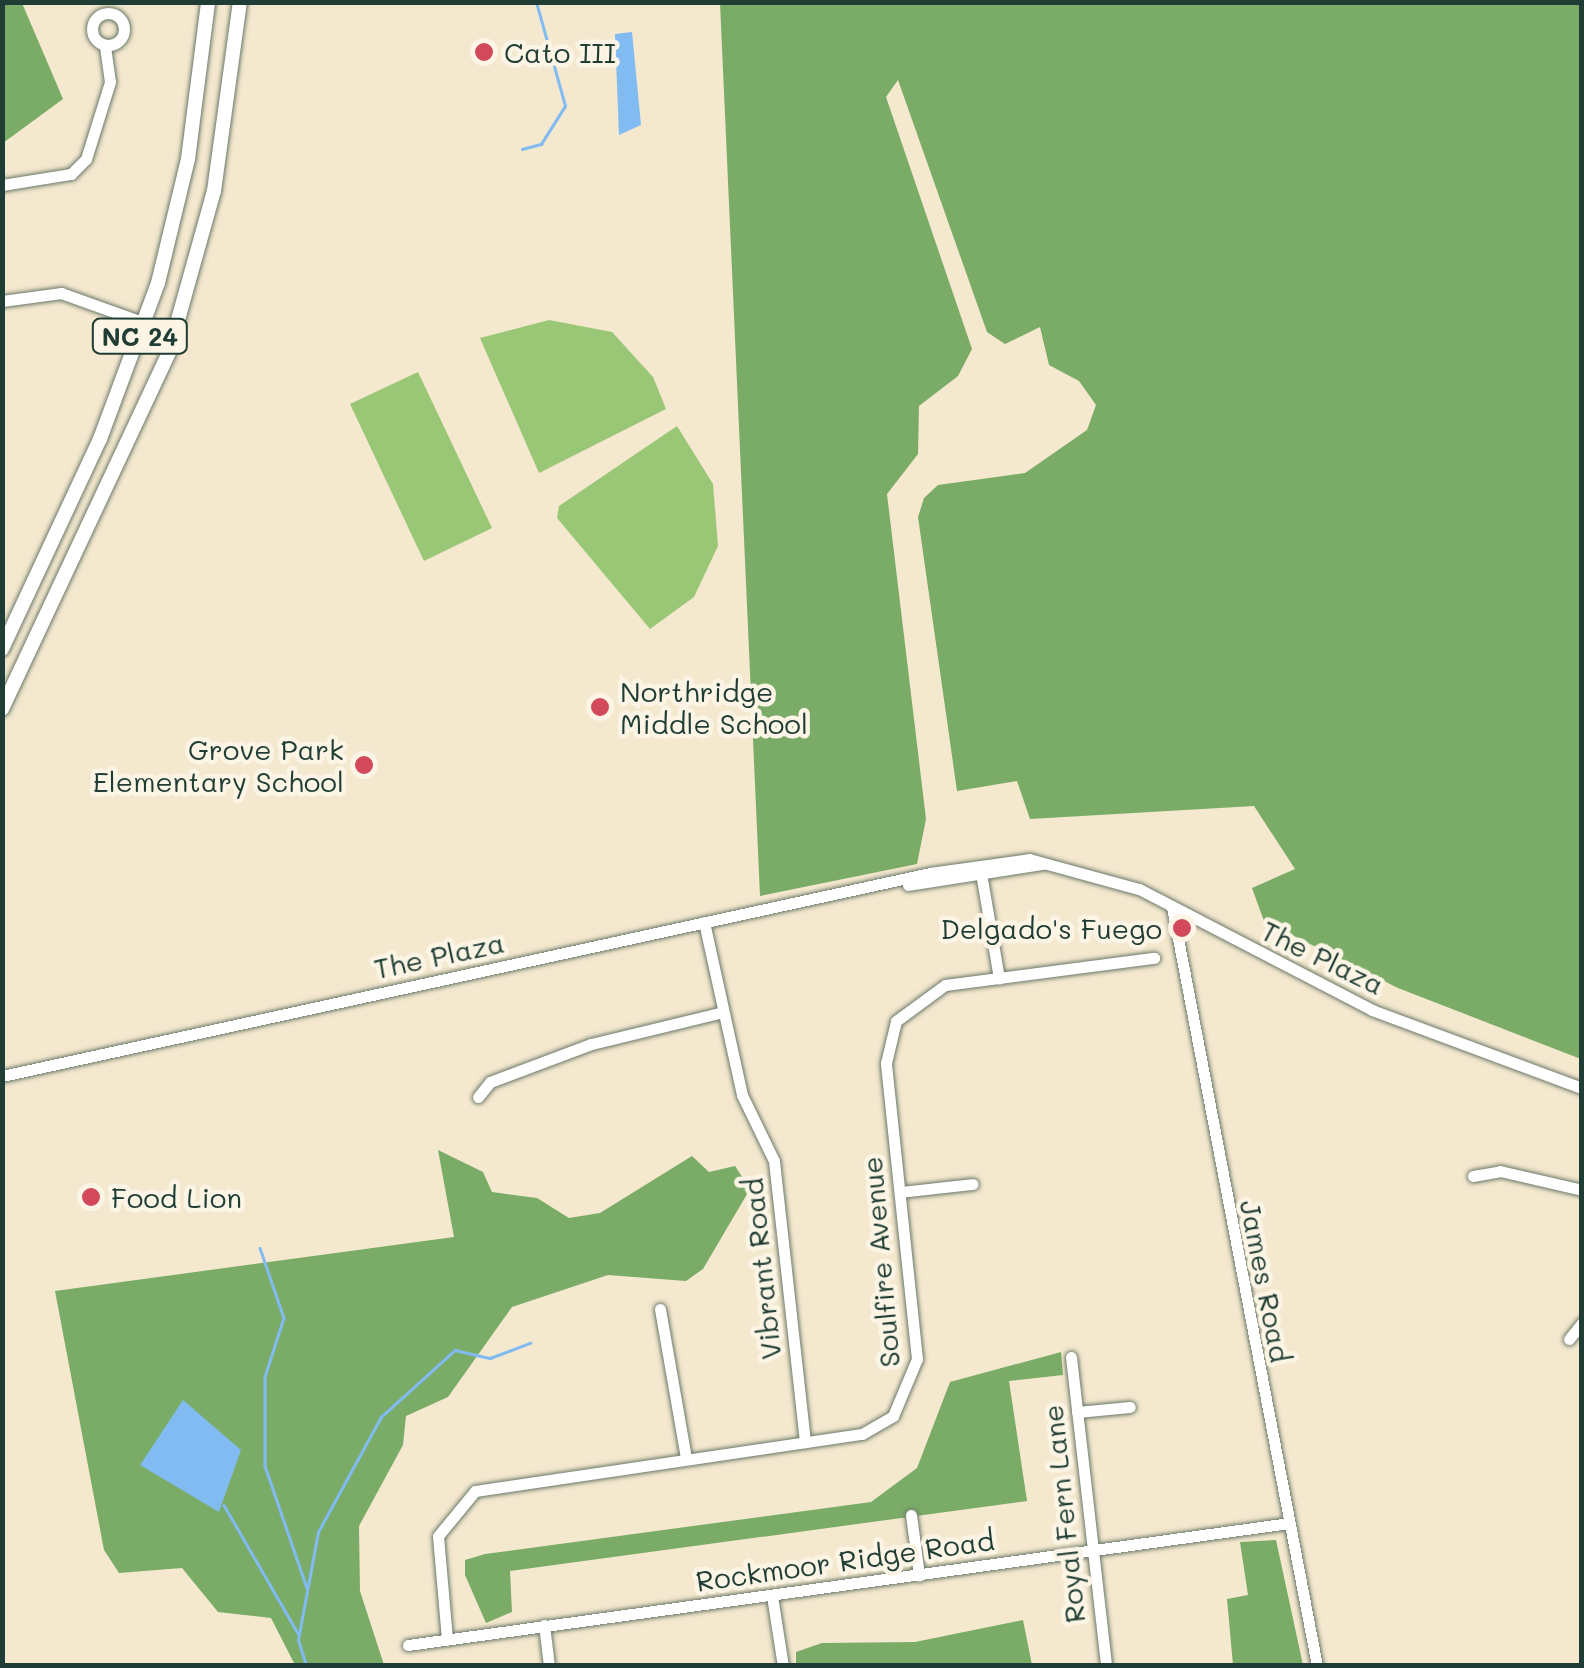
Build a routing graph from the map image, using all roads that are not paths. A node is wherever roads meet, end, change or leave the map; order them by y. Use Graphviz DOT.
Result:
graph roads {
  1 [pos="208,2"];
  2 [pos="240,2"];
  3 [pos="105,44"];
  4 [pos="2,186"];
  5 [pos="4,295"];
  6 [pos="144,323"];
  7 [pos="2,649"];
  8 [pos="2,710"];
  9 [pos="1046,863"];
  10 [pos="981,873"];
  11 [pos="886,886"];
  12 [pos="1172,907"];
  13 [pos="704,922"];
  14 [pos="1154,958"];
  15 [pos="998,978"];
  16 [pos="723,1012"];
  17 [pos="2,1076"];
  18 [pos="1582,1088"];
  19 [pos="478,1097"];
  20 [pos="1474,1176"];
  21 [pos="974,1184"];
  22 [pos="1582,1190"];
  23 [pos="900,1192"];
  24 [pos="660,1310"];
  25 [pos="1582,1323"];
  26 [pos="1569,1339"];
  27 [pos="1071,1357"];
  28 [pos="1130,1407"];
  29 [pos="1077,1412"];
  30 [pos="804,1442"];
  31 [pos="686,1458"];
  32 [pos="911,1515"];
  33 [pos="1289,1523"];
  34 [pos="1092,1550"];
  35 [pos="919,1575"];
  36 [pos="772,1596"];
  37 [pos="544,1625"];
  38 [pos="447,1640"];
  39 [pos="408,1645"];
  40 [pos="549,1666"];
  41 [pos="783,1666"];
  42 [pos="1106,1666"];
  43 [pos="1316,1666"];
  1 -- 6 [label="main road, NC 24"];
  2 -- 8 [label="main road, NC 24"];
  3 -- 4 [label="street"];
  5 -- 6 [label="street"];
  6 -- 7 [label="main road, NC 24"];
  9 -- 10 [label="street, The Plaza"];
  9 -- 11 [label="street, The Plaza"];
  9 -- 12 [label="street, The Plaza"];
  10 -- 11 [label="street, The Plaza"];
  10 -- 15 [label="street"];
  11 -- 13 [label="street, The Plaza"];
  12 -- 18 [label="street, The Plaza"];
  12 -- 33 [label="street, James Road"];
  13 -- 16 [label="street, Vibrant Road"];
  13 -- 17 [label="street, The Plaza"];
  14 -- 15 [label="street, Soulfire Avenue"];
  15 -- 23 [label="street, Soulfire Avenue"];
  16 -- 19 [label="street"];
  16 -- 30 [label="street, Vibrant Road"];
  20 -- 22 [label="street"];
  21 -- 23 [label="street"];
  23 -- 30 [label="street, Soulfire Avenue"];
  24 -- 31 [label="street"];
  25 -- 26 [label="street"];
  27 -- 29 [label="street, Royal Fern Lane"];
  28 -- 29 [label="street"];
  29 -- 34 [label="street, Royal Fern Lane"];
  30 -- 31 [label="street, Soulfire Avenue"];
  31 -- 38 [label="street, Soulfire Avenue"];
  32 -- 35 [label="street"];
  33 -- 34 [label="street, Rockmoor Ridge Road"];
  33 -- 43 [label="street, James Road"];
  34 -- 35 [label="street, Rockmoor Ridge Road"];
  34 -- 42 [label="street, Royal Fern Lane"];
  35 -- 36 [label="street, Rockmoor Ridge Road"];
  36 -- 37 [label="street, Rockmoor Ridge Road"];
  36 -- 41 [label="street"];
  37 -- 38 [label="street, Rockmoor Ridge Road"];
  37 -- 40 [label="street"];
  38 -- 39 [label="street, Rockmoor Ridge Road"];
}
